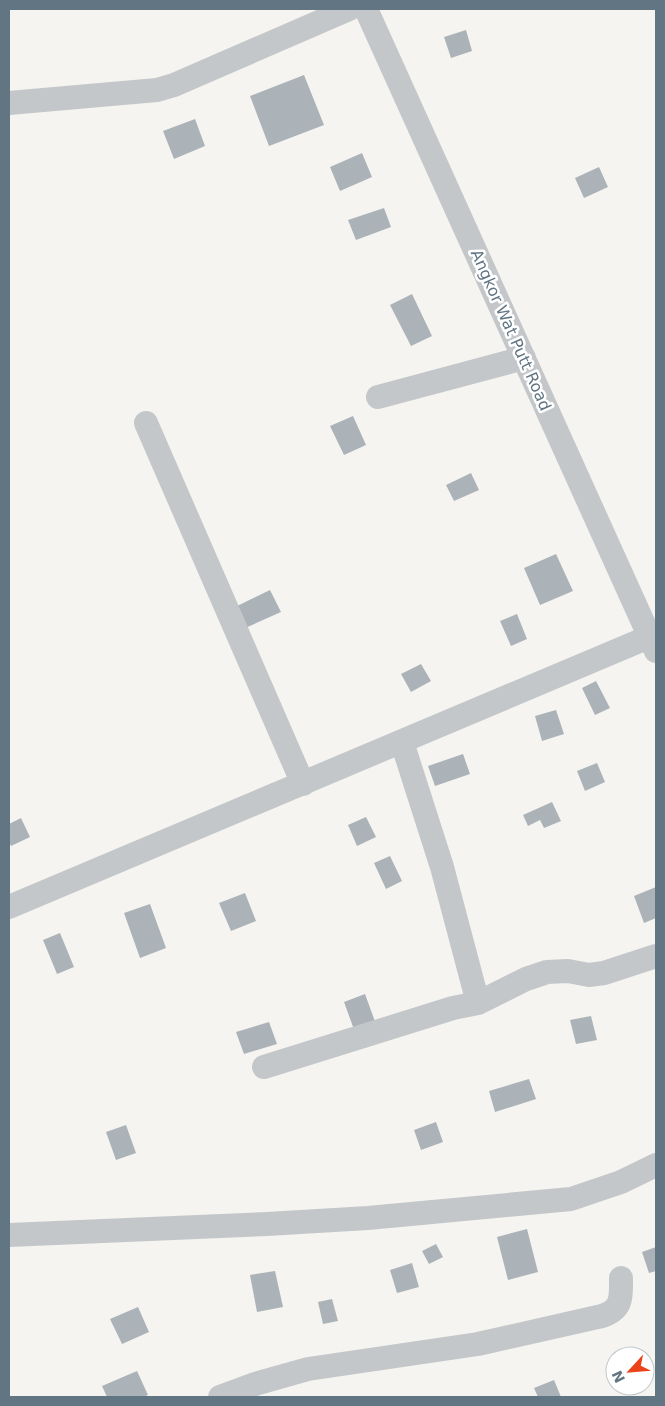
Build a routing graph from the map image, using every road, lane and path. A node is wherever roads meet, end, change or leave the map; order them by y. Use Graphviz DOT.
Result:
graph roads {
  1 [pos="349,9"];
  2 [pos="366,9"];
  3 [pos="9,103"];
  4 [pos="524,358"];
  5 [pos="378,397"];
  6 [pos="146,423"];
  7 [pos="654,641"];
  8 [pos="402,742"];
  9 [pos="303,784"];
  10 [pos="9,907"];
  11 [pos="656,956"];
  12 [pos="478,1003"];
  13 [pos="264,1067"];
  14 [pos="656,1166"];
  15 [pos="9,1235"];
  16 [pos="621,1278"];
  17 [pos="220,1397"];
  1 -- 3 [label="street"];
  2 -- 4 [label="street, Angkor Wat Putt Road"];
  4 -- 5 [label="street"];
  4 -- 7 [label="street, Angkor Wat Putt Road"];
  6 -- 9 [label="street"];
  7 -- 8 [label="street"];
  8 -- 9 [label="street"];
  8 -- 12 [label="street"];
  9 -- 10 [label="street"];
  11 -- 12 [label="street"];
  12 -- 13 [label="street"];
  14 -- 15 [label="street"];
  16 -- 17 [label="street"];
}
